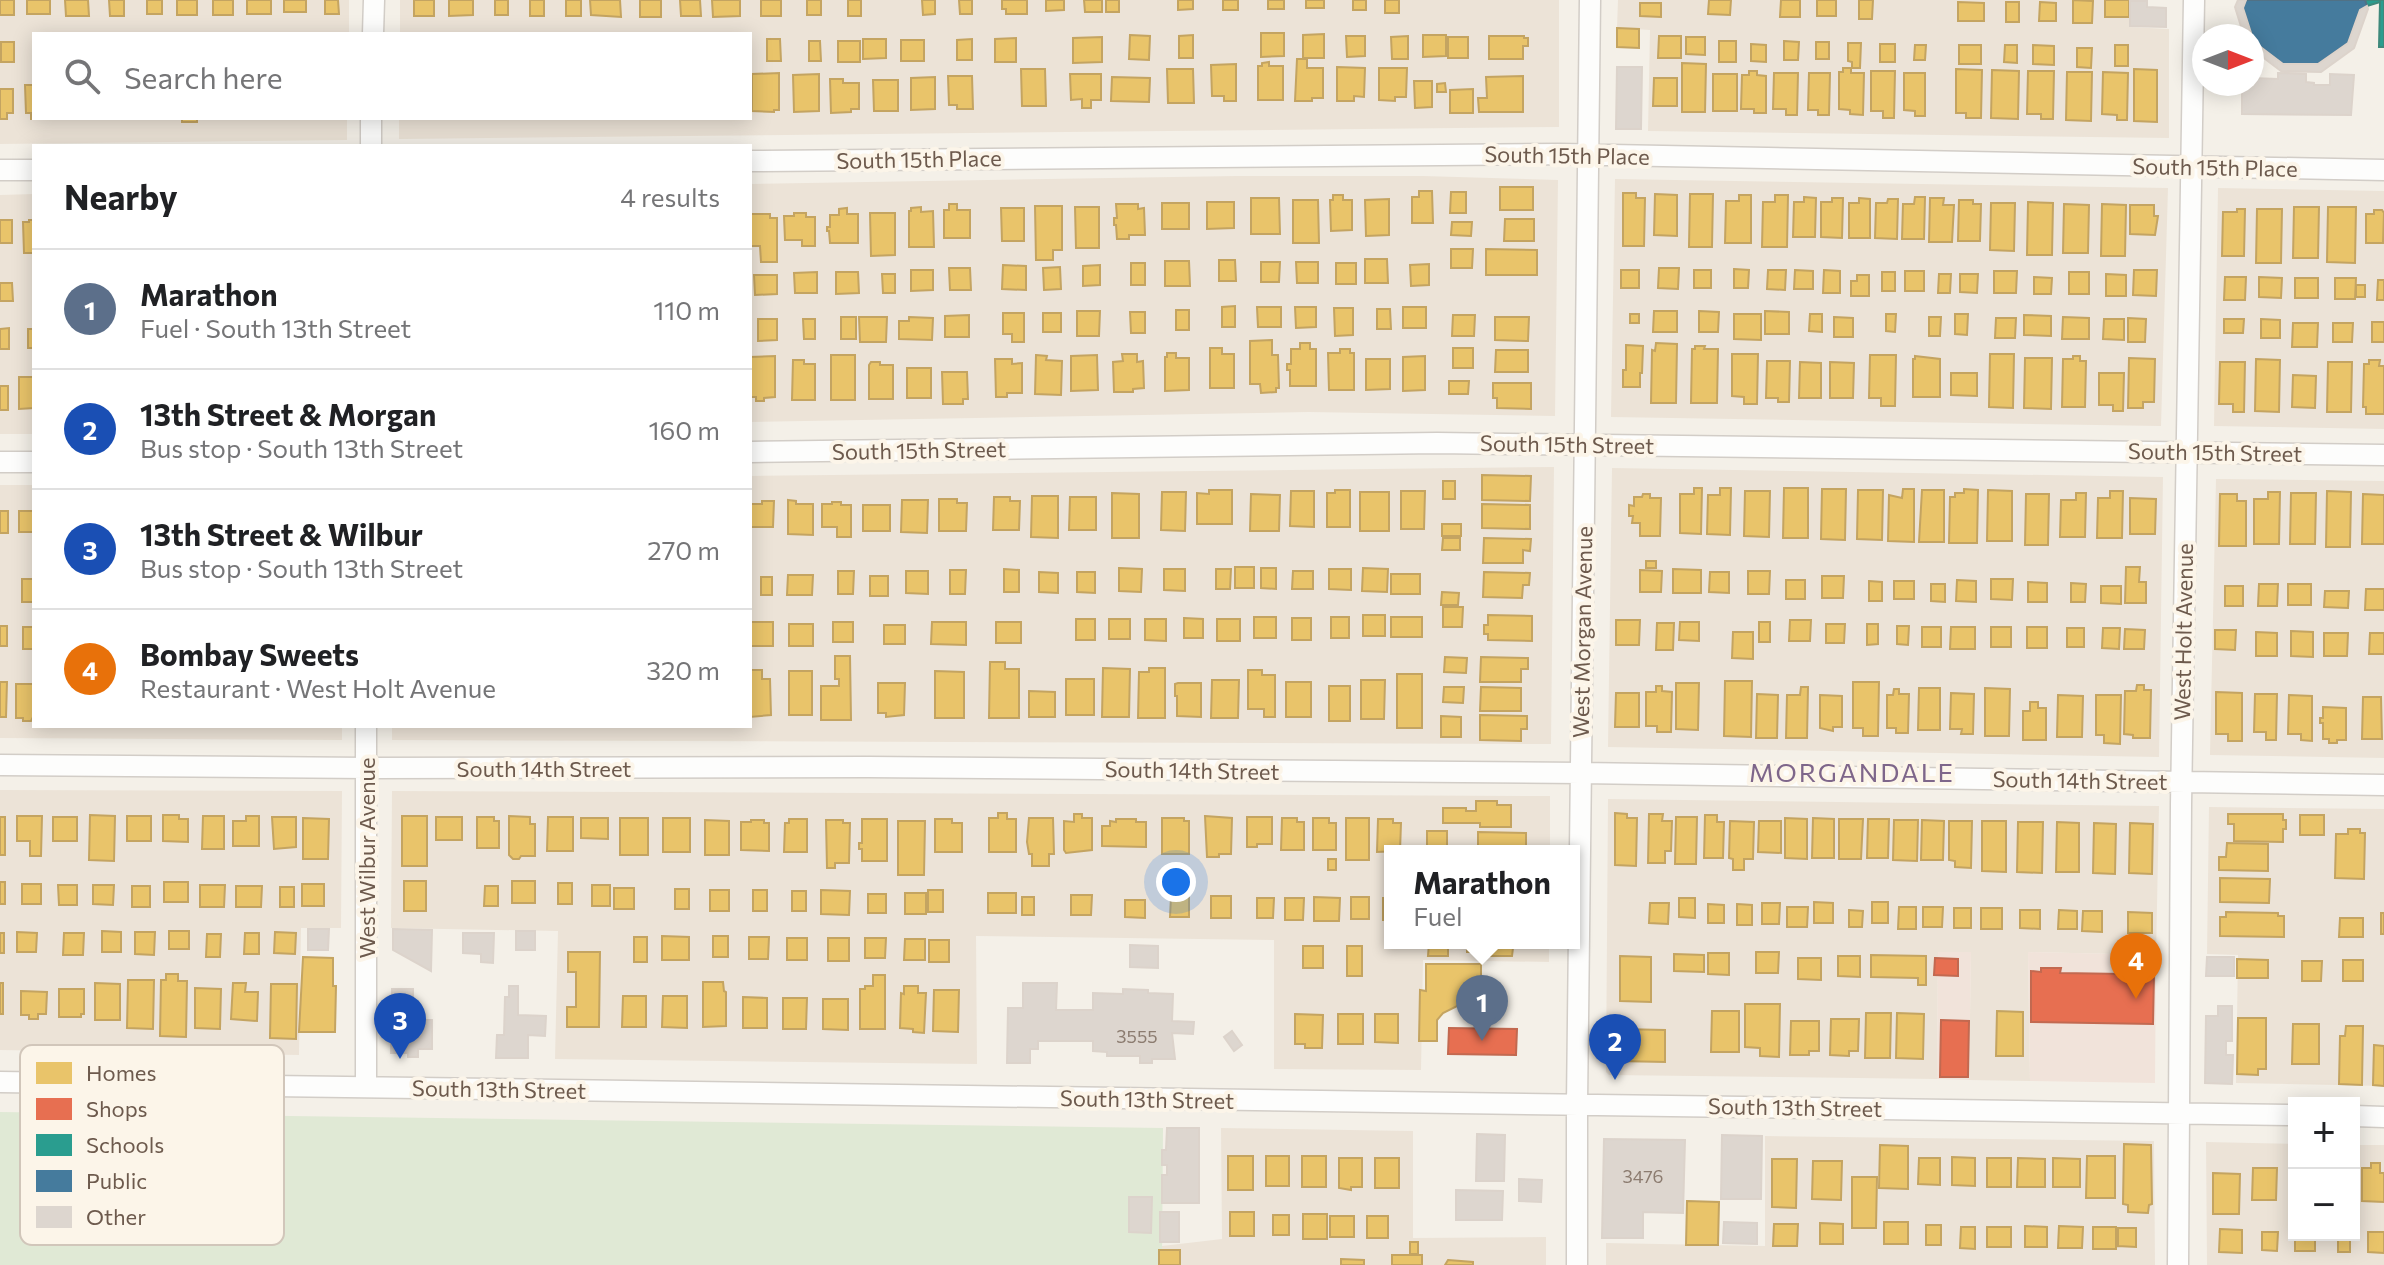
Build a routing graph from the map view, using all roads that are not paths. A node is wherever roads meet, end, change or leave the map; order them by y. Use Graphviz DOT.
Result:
graph roads {
  1 [pos="374,0"];
  2 [pos="1590,0"];
  3 [pos="2194,0"];
  4 [pos="373,32"];
  5 [pos="371,120"];
  6 [pos="371,144"];
  7 [pos="1589,155"];
  8 [pos="752,161"];
  9 [pos="2190,167"];
  10 [pos="0,170"];
  11 [pos="32,170"];
  12 [pos="2384,170"];
  13 [pos="1585,444"];
  14 [pos="752,452"];
  15 [pos="2186,452"];
  16 [pos="2384,455"];
  17 [pos="0,462"];
  18 [pos="32,462"];
  19 [pos="366,728"];
  20 [pos="0,765"];
  21 [pos="367,768"];
  22 [pos="1581,773"];
  23 [pos="2181,781"];
  24 [pos="2384,785"];
  25 [pos="1580,856"];
  26 [pos="1579,949"];
  27 [pos="0,1082"];
  28 [pos="20,1082"];
  29 [pos="284,1085"];
  30 [pos="366,1086"];
  31 [pos="1577,1104"];
  32 [pos="2179,1113"];
  33 [pos="2288,1115"];
  34 [pos="2360,1116"];
  35 [pos="2384,1117"];
  36 [pos="1577,1265"];
  37 [pos="2178,1265"];
  1 -- 4 [label="street"];
  2 -- 7 [label="street, West Morgan Avenue"];
  3 -- 9 [label="street, West Holt Avenue"];
  5 -- 6 [label="street"];
  7 -- 8 [label="street, South 15th Place"];
  7 -- 9 [label="street, South 15th Place"];
  7 -- 13 [label="street, West Morgan Avenue"];
  9 -- 12 [label="street, South 15th Place"];
  9 -- 15 [label="street, West Holt Avenue"];
  10 -- 11 [label="street"];
  13 -- 14 [label="street, South 15th Street"];
  13 -- 15 [label="street, South 15th Street"];
  13 -- 22 [label="street, West Morgan Avenue"];
  15 -- 16 [label="street, South 15th Street"];
  15 -- 23 [label="street, West Holt Avenue"];
  17 -- 18 [label="street"];
  19 -- 21 [label="street, West Wilbur Avenue"];
  20 -- 21 [label="street, South 14th Street"];
  21 -- 22 [label="street, South 14th Street"];
  21 -- 30 [label="street, West Wilbur Avenue"];
  22 -- 23 [label="street, South 14th Street"];
  22 -- 25 [label="street, West Morgan Avenue"];
  23 -- 24 [label="street, South 14th Street"];
  23 -- 32 [label="street, West Holt Avenue"];
  26 -- 31 [label="street, West Morgan Avenue"];
  27 -- 28 [label="street, South 13th Street"];
  29 -- 30 [label="street, South 13th Street"];
  30 -- 31 [label="street, South 13th Street"];
  31 -- 32 [label="street, South 13th Street"];
  31 -- 36 [label="street, West Morgan Avenue"];
  32 -- 33 [label="street, South 13th Street"];
  32 -- 37 [label="street, West Holt Avenue"];
  34 -- 35 [label="street"];
}
